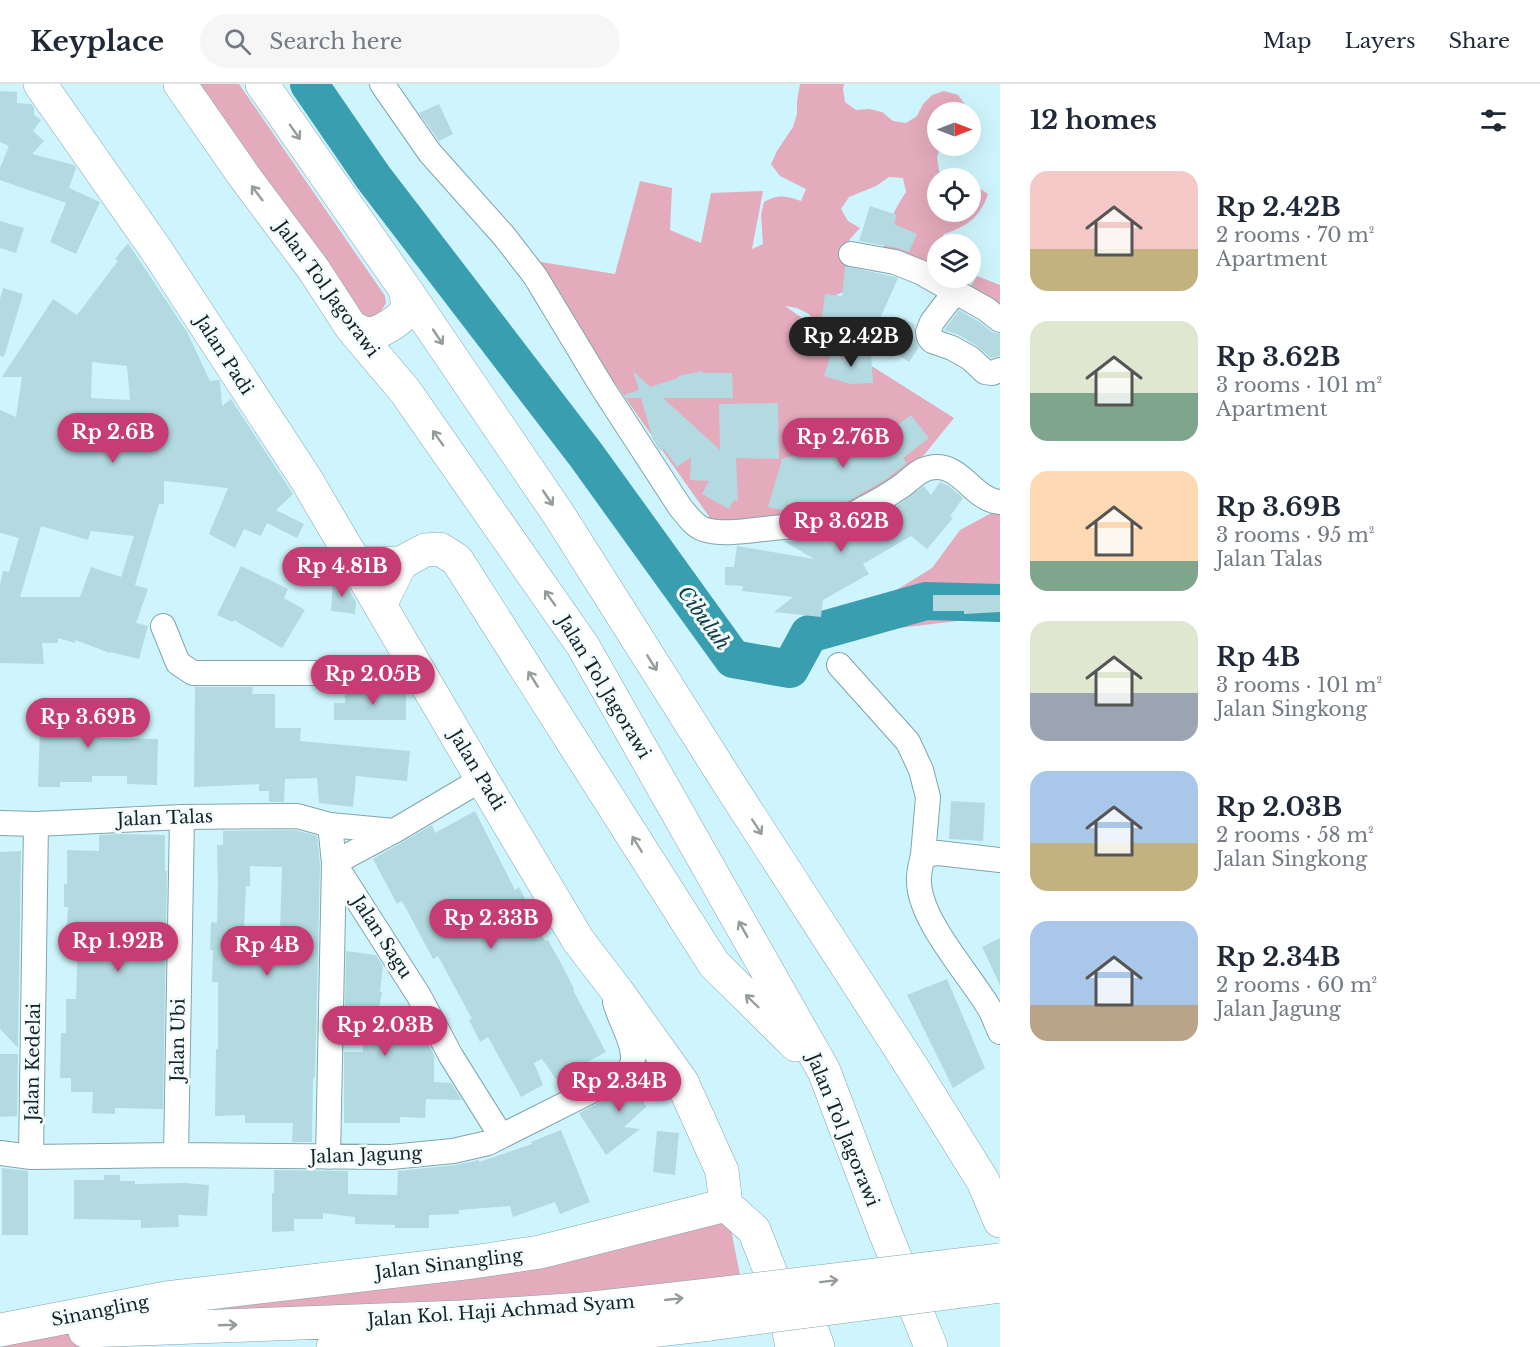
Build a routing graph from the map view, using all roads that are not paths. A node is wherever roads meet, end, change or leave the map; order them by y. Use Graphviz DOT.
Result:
graph roads {
  1 [pos="40,84"];
  2 [pos="180,84"];
  3 [pos="262,84"];
  4 [pos="382,84"];
  5 [pos="851,254"];
  6 [pos="405,289"];
  7 [pos="955,292"];
  8 [pos="1000,320"];
  9 [pos="351,327"];
  10 [pos="1000,370"];
  11 [pos="1000,501"];
  12 [pos="356,563"];
  13 [pos="401,563"];
  14 [pos="380,605"];
  15 [pos="163,627"];
  16 [pos="839,665"];
  17 [pos="419,673"];
  18 [pos="482,779"];
  19 [pos="182,817"];
  20 [pos="0,823"];
  21 [pos="36,824"];
  22 [pos="330,825"];
  23 [pos="394,831"];
  24 [pos="923,855"];
  25 [pos="1000,860"];
  26 [pos="334,863"];
  27 [pos="617,991"];
  28 [pos="997,1017"];
  29 [pos="824,1071"];
  30 [pos="501,1136"];
  31 [pos="0,1154"];
  32 [pos="176,1155"];
  33 [pos="31,1156"];
  34 [pos="328,1157"];
  35 [pos="726,1205"];
  36 [pos="1000,1221"];
  37 [pos="1000,1260"];
  38 [pos="1000,1286"];
  39 [pos="778,1288"];
  40 [pos="709,1310"];
  41 [pos="168,1313"];
  42 [pos="0,1330"];
  43 [pos="0,1336"];
  44 [pos="123,1338"];
  45 [pos="333,1347"];
  46 [pos="792,1347"];
  47 [pos="818,1347"];
  48 [pos="931,1347"];
  1 -- 12 [label="main road, Jalan Padi"];
  9 -- 2 [label="main road, Jalan Tol Jagorawi, one-way"];
  3 -- 6 [label="main road, one-way"];
  4 -- 11 [label="street"];
  5 -- 7 [label="street"];
  6 -- 9 [label="main road"];
  6 -- 36 [label="main road, one-way"];
  7 -- 8 [label="street"];
  7 -- 10 [label="street"];
  29 -- 9 [label="main road, Jalan Tol Jagorawi, one-way"];
  12 -- 13 [label="main road"];
  12 -- 14 [label="main road, Jalan Padi"];
  13 -- 14 [label="main road"];
  29 -- 13 [label="main road, one-way"];
  14 -- 17 [label="main road, Jalan Padi"];
  15 -- 17 [label="street"];
  16 -- 24 [label="street"];
  17 -- 18 [label="main road, Jalan Padi"];
  18 -- 23 [label="street"];
  18 -- 27 [label="main road, Jalan Padi"];
  19 -- 21 [label="street, Jalan Talas"];
  19 -- 22 [label="street, Jalan Talas"];
  19 -- 32 [label="street, Jalan Ubi"];
  20 -- 21 [label="street, Jalan Talas"];
  21 -- 33 [label="street, Jalan Kedelai"];
  22 -- 23 [label="street, Jalan Talas"];
  22 -- 26 [label="street"];
  23 -- 26 [label="street"];
  24 -- 25 [label="street"];
  24 -- 28 [label="street"];
  26 -- 30 [label="street, Jalan Sagu"];
  26 -- 34 [label="street"];
  27 -- 30 [label="street, Jalan Jagung"];
  27 -- 35 [label="main road, Jalan Padi"];
  29 -- 48 [label="main road, Jalan Tol Jagorawi"];
  30 -- 34 [label="street, Jalan Jagung"];
  31 -- 33 [label="street, Jalan Jagung"];
  32 -- 33 [label="street, Jalan Jagung"];
  32 -- 34 [label="street, Jalan Jagung"];
  35 -- 39 [label="main road"];
  35 -- 41 [label="main road, Jalan Sinangling"];
  40 -- 37 [label="main road, Jalan Kol. Haji Achmad Syam, one-way, bridge"];
  38 -- 40 [label="main road, Jalan Kol. Haji Achmad Syam, bridge"];
  39 -- 46 [label="main road"];
  39 -- 47 [label="main road"];
  41 -- 40 [label="main road, Jalan Kol. Haji Achmad Syam, one-way"];
  40 -- 45 [label="main road, Jalan Kol. Haji Achmad Syam"];
  41 -- 42 [label="main road, Sinangling"];
  41 -- 44 [label="main road, Jalan Kol. Haji Achmad Syam"];
  43 -- 44 [label="main road, Jalan Kol. Haji Achmad Syam"];
}
